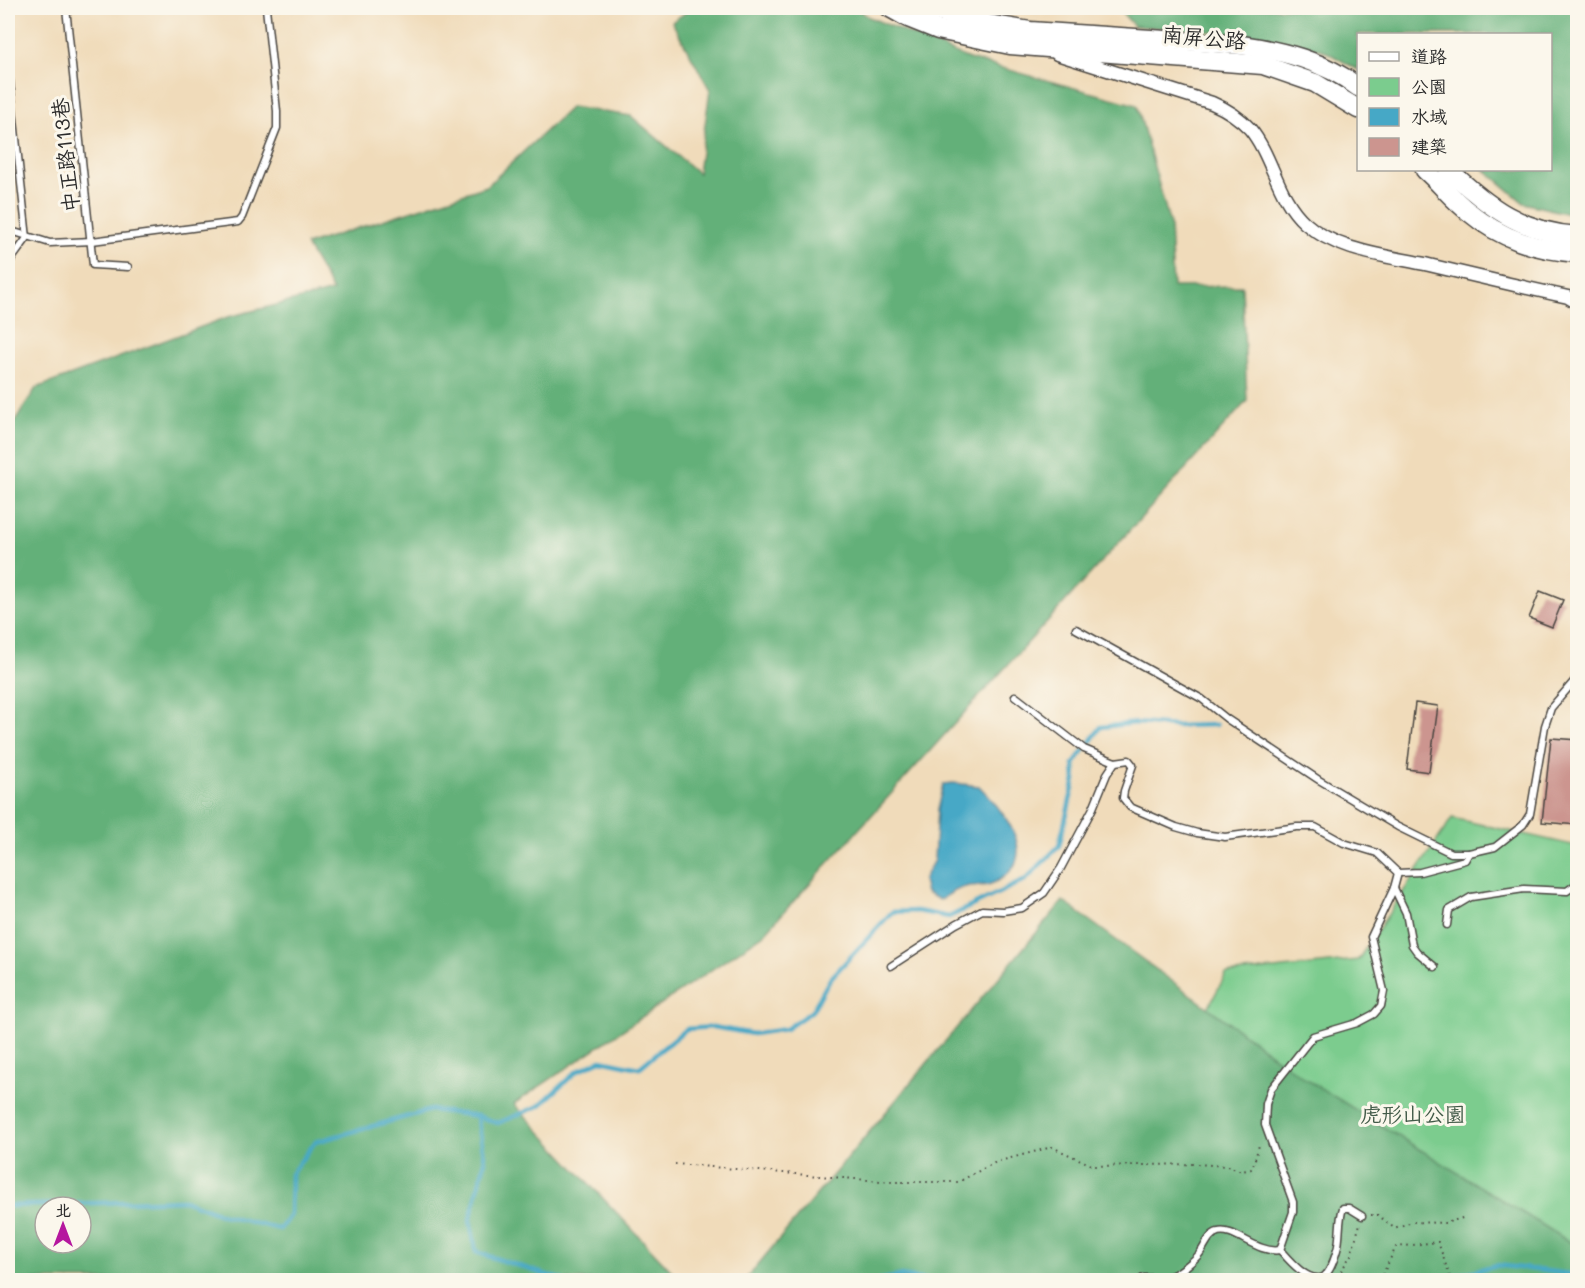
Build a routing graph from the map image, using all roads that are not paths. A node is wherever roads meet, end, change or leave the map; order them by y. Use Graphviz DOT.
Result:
graph roads {
  1 [pos="66,8"];
  2 [pos="266,8"];
  3 [pos="890,8"];
  4 [pos="926,8"];
  5 [pos="992,26"];
  6 [pos="1036,48"];
  7 [pos="8,65"];
  8 [pos="1357,86"];
  9 [pos="1357,108"];
  10 [pos="11,110"];
  11 [pos="1426,171"];
  12 [pos="1450,171"];
  13 [pos="8,230"];
  14 [pos="1578,236"];
  15 [pos="27,238"];
  16 [pos="92,241"];
  17 [pos="1578,253"];
  18 [pos="8,264"];
  19 [pos="128,267"];
  20 [pos="1578,303"];
  21 [pos="1076,629"];
  22 [pos="1578,673"];
  23 [pos="1015,696"];
  24 [pos="1115,762"];
  25 [pos="1469,853"];
  26 [pos="1398,873"];
  27 [pos="1578,883"];
  28 [pos="1394,888"];
  29 [pos="1447,925"];
  30 [pos="891,966"];
  31 [pos="1435,967"];
  32 [pos="1362,1216"];
  33 [pos="1280,1250"];
  34 [pos="1141,1281"];
  1 -- 16 [label="lane, 中正路113巷"];
  2 -- 16 [label="lane"];
  3 -- 6 [label="main road, 南屏公路"];
  4 -- 5 [label="main road, 南屏公路"];
  5 -- 6 [label="street"];
  5 -- 8 [label="main road, 南屏公路"];
  6 -- 9 [label="main road, 南屏公路"];
  6 -- 20 [label="street"];
  7 -- 10 [label="lane"];
  10 -- 15 [label="lane"];
  11 -- 17 [label="main road"];
  12 -- 14 [label="main road"];
  13 -- 15 [label="lane"];
  15 -- 16 [label="lane"];
  15 -- 18 [label="lane"];
  16 -- 19 [label="lane, 中正路113巷"];
  21 -- 25 [label="lane"];
  22 -- 25 [label="lane"];
  23 -- 24 [label="lane"];
  24 -- 26 [label="lane"];
  24 -- 30 [label="lane"];
  25 -- 26 [label="lane"];
  26 -- 28 [label="lane"];
  27 -- 29 [label="lane"];
  28 -- 31 [label="lane"];
  28 -- 33 [label="lane"];
  32 -- 33 [label="lane"];
  33 -- 34 [label="lane"];
}
